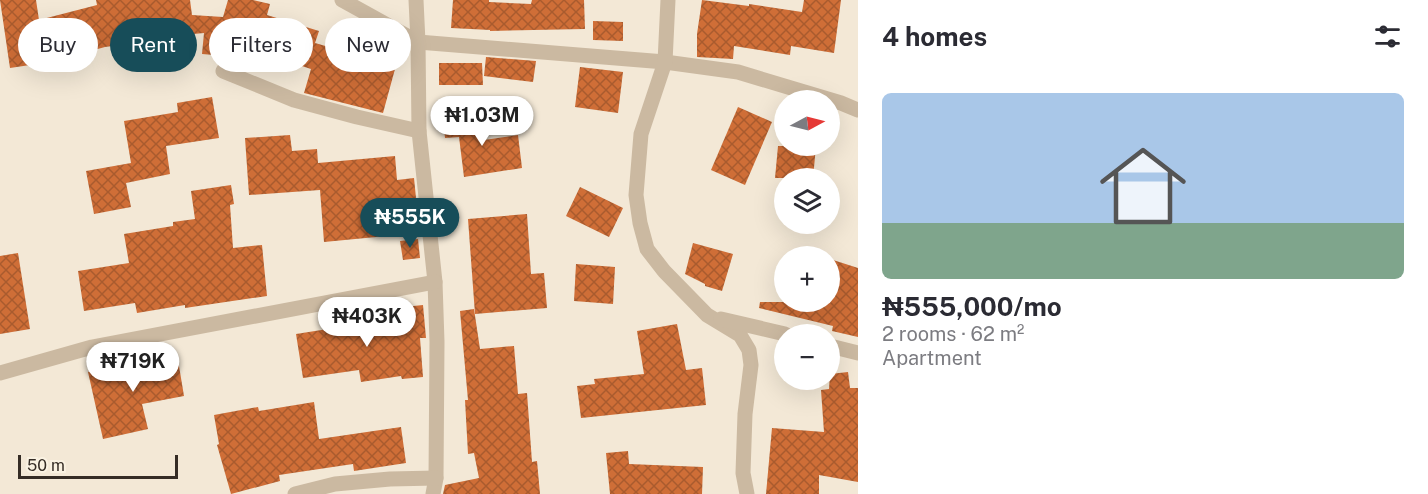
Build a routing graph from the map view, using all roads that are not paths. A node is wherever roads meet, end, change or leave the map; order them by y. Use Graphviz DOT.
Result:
graph roads {
  1 [pos="342,0"];
  2 [pos="416,0"];
  3 [pos="668,0"];
  4 [pos="418,42"];
  5 [pos="665,62"];
  6 [pos="225,72"];
  7 [pos="858,110"];
  8 [pos="419,131"];
  9 [pos="435,282"];
  10 [pos="707,315"];
  11 [pos="774,332"];
  12 [pos="840,348"];
  13 [pos="858,353"];
  14 [pos="0,373"];
  15 [pos="436,477"];
  16 [pos="295,494"];
  17 [pos="433,494"];
  18 [pos="747,494"];
  1 -- 4 [label="street"];
  2 -- 4 [label="street"];
  3 -- 5 [label="street"];
  4 -- 5 [label="street"];
  4 -- 8 [label="street"];
  5 -- 7 [label="street"];
  5 -- 10 [label="street"];
  6 -- 8 [label="street"];
  8 -- 9 [label="street"];
  9 -- 14 [label="street"];
  9 -- 15 [label="street"];
  10 -- 11 [label="street"];
  10 -- 18 [label="street"];
  12 -- 13 [label="street"];
  15 -- 16 [label="street"];
  15 -- 17 [label="street"];
}
